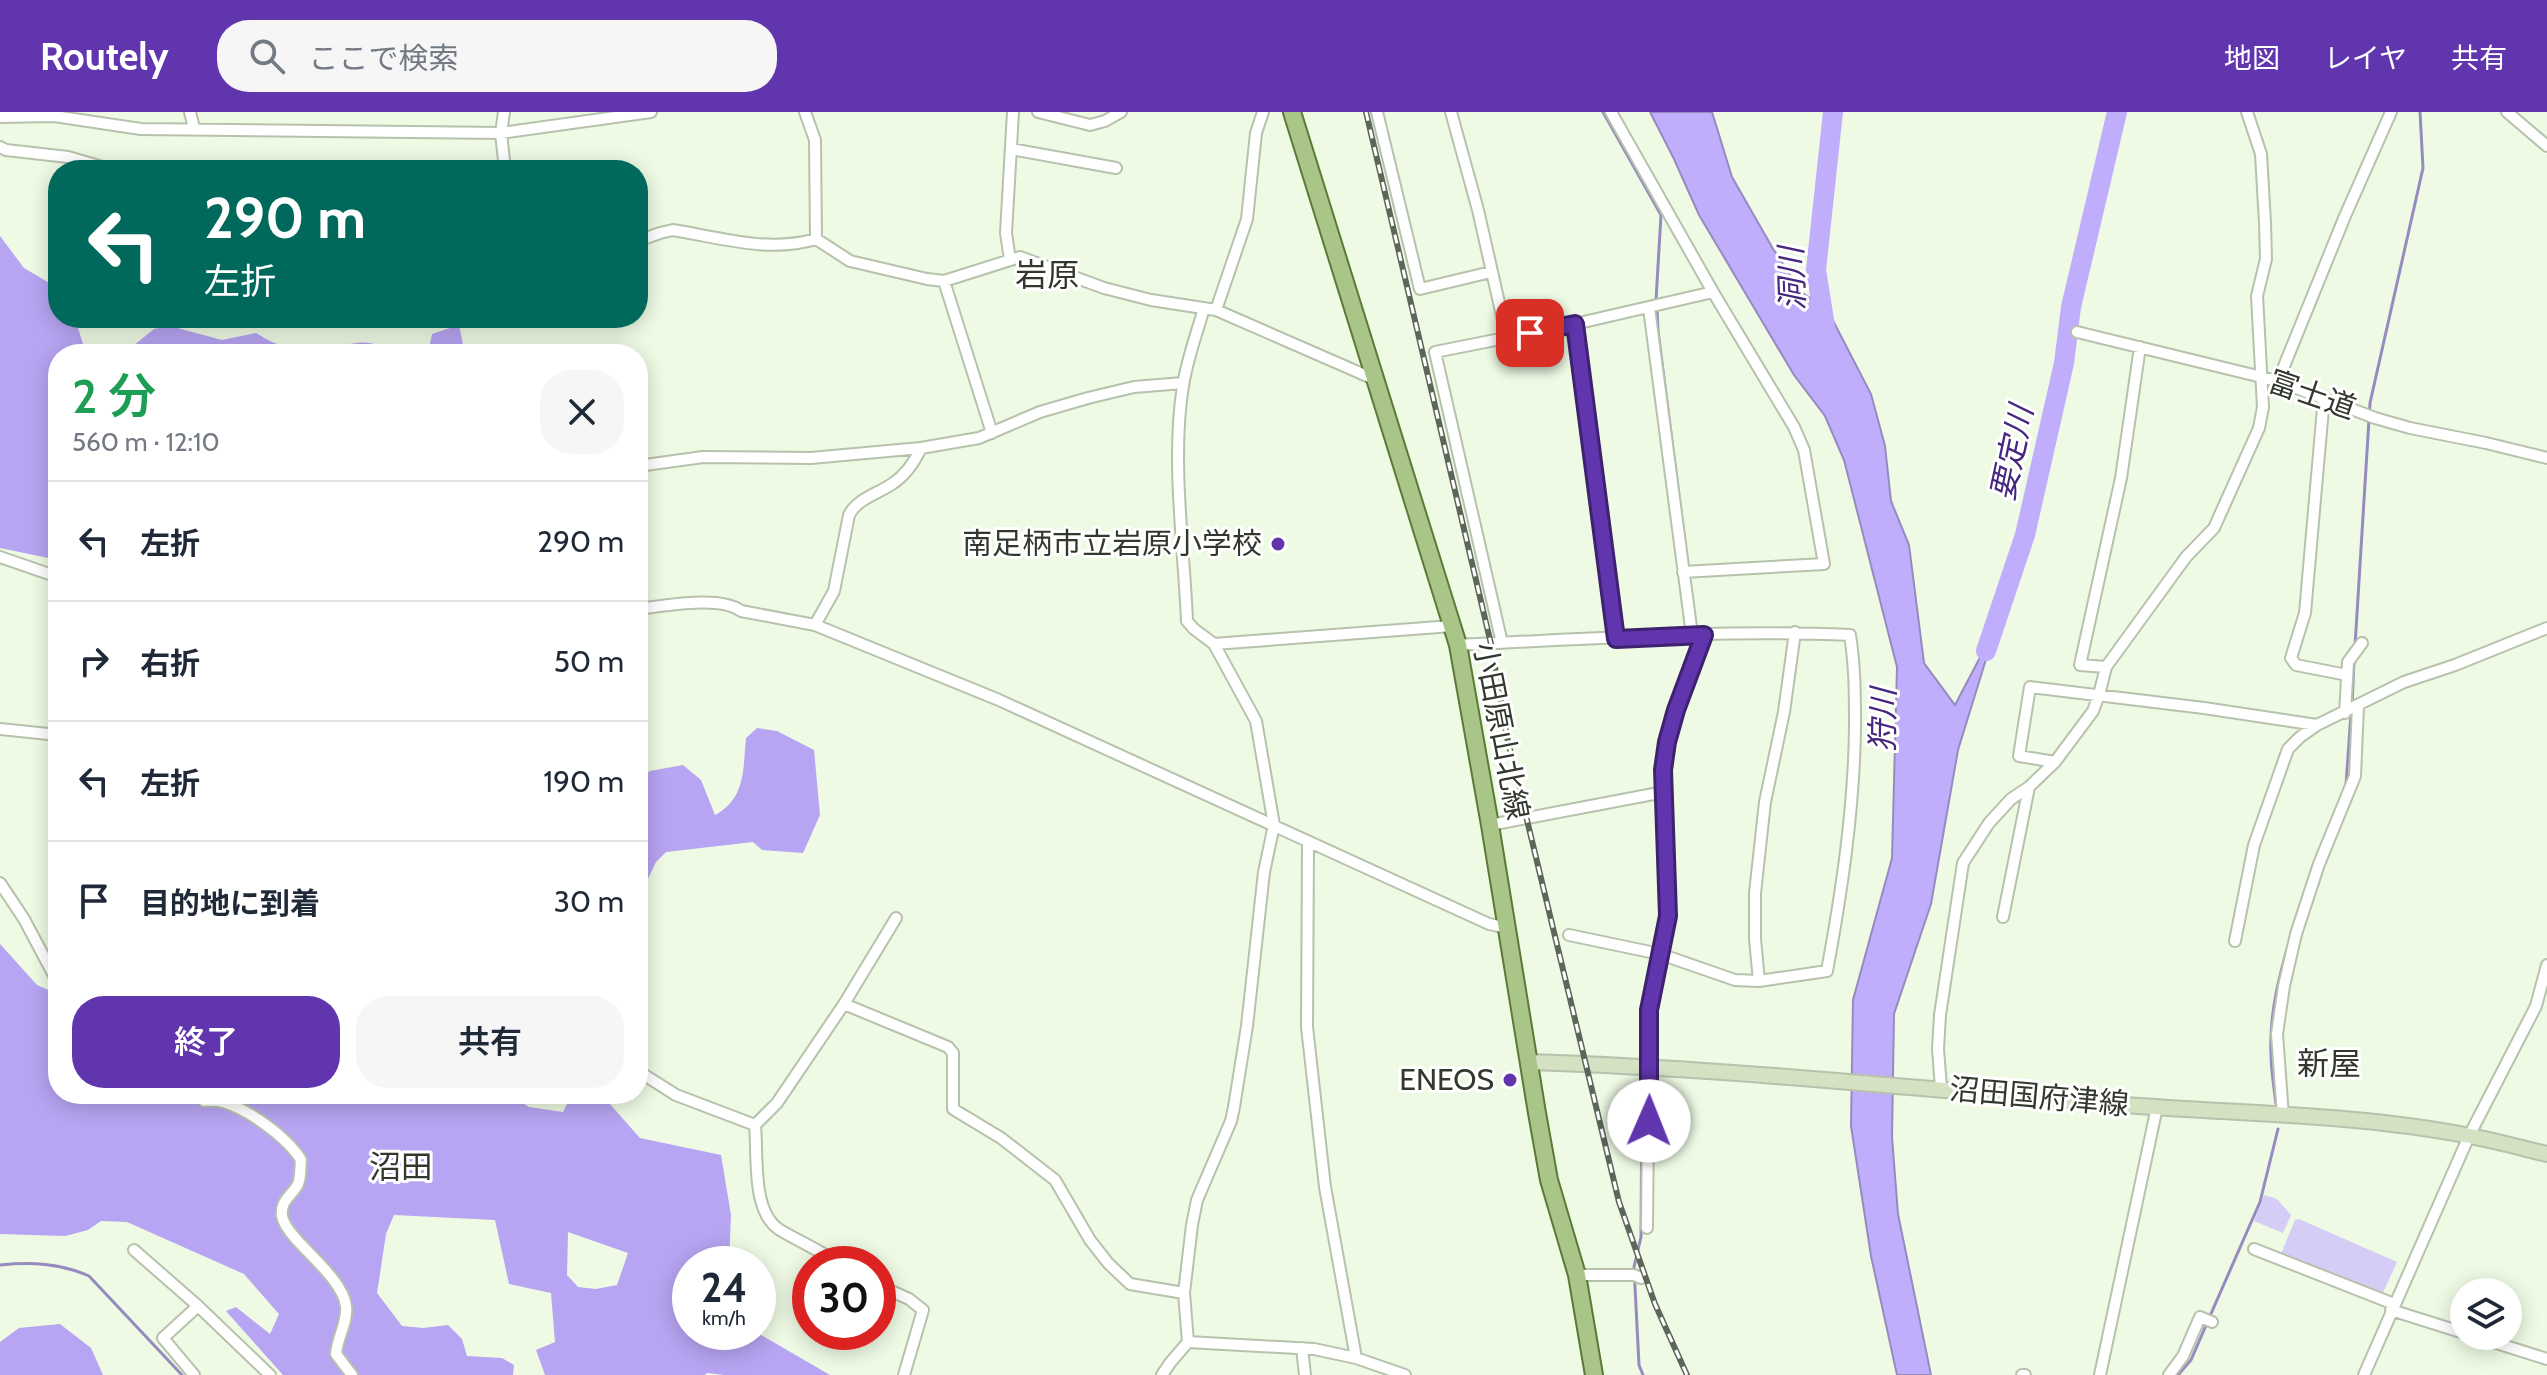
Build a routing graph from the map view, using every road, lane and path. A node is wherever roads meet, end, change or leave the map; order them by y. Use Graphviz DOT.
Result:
graph roads {
  1 [pos="190,112"];
  2 [pos="504,112"];
  3 [pos="651,112"];
  4 [pos="805,112"];
  5 [pos="1013,112"];
  6 [pos="1038,112"];
  7 [pos="1121,112"];
  8 [pos="1263,112"];
  9 [pos="1292,112"];
  10 [pos="1377,112"];
  11 [pos="1451,112"];
  12 [pos="1611,112"];
  13 [pos="2247,112"];
  14 [pos="2391,112"];
  15 [pos="2507,112"];
  16 [pos="0,117"];
  17 [pos="194,128"];
  18 [pos="501,133"];
  19 [pos="2547,146"];
  20 [pos="0,147"];
  21 [pos="1011,149"];
  22 [pos="78,160"];
  23 [pos="504,160"];
  24 [pos="1116,168"];
  25 [pos="648,237"];
  26 [pos="816,239"];
  27 [pos="1010,260"];
  28 [pos="1491,272"];
  29 [pos="944,281"];
  30 [pos="1713,292"];
  31 [pos="1204,308"];
  32 [pos="1649,308"];
  33 [pos="1216,310"];
  34 [pos="1575,324"];
  35 [pos="2077,332"];
  36 [pos="1507,338"];
  37 [pos="2140,347"];
  38 [pos="2262,377"];
  39 [pos="1374,379"];
  40 [pos="2278,381"];
  41 [pos="1183,383"];
  42 [pos="2324,397"];
  43 [pos="992,433"];
  44 [pos="921,448"];
  45 [pos="2547,458"];
  46 [pos="648,465"];
  47 [pos="0,557"];
  48 [pos="1683,572"];
  49 [pos="48,574"];
  50 [pos="648,608"];
  51 [pos="815,625"];
  52 [pos="1452,626"];
  53 [pos="2547,628"];
  54 [pos="1795,632"];
  55 [pos="1692,635"];
  56 [pos="1704,635"];
  57 [pos="1616,639"];
  58 [pos="1502,643"];
  59 [pos="2362,643"];
  60 [pos="1214,644"];
  61 [pos="1458,645"];
  62 [pos="2106,667"];
  63 [pos="2347,675"];
  64 [pos="2099,695"];
  65 [pos="2358,706"];
  66 [pos="2345,713"];
  67 [pos="2317,725"];
  68 [pos="0,729"];
  69 [pos="48,734"];
  70 [pos="2055,762"];
  71 [pos="2029,787"];
  72 [pos="1664,792"];
  73 [pos="1274,825"];
  74 [pos="1490,825"];
  75 [pos="1308,842"];
  76 [pos="0,883"];
  77 [pos="2003,917"];
  78 [pos="896,918"];
  79 [pos="1508,928"];
  80 [pos="1569,935"];
  81 [pos="2235,941"];
  82 [pos="1660,954"];
  83 [pos="48,964"];
  84 [pos="2547,965"];
  85 [pos="1759,981"];
  86 [pos="844,1004"];
  87 [pos="1528,1062"];
  88 [pos="1650,1068"];
  89 [pos="648,1077"];
  90 [pos="1941,1088"];
  91 [pos="229,1104"];
  92 [pos="2157,1107"];
  93 [pos="2283,1116"];
  94 [pos="755,1125"];
  95 [pos="2469,1136"];
  96 [pos="2547,1154"];
  97 [pos="1647,1228"];
  98 [pos="813,1246"];
  99 [pos="2254,1249"];
  100 [pos="134,1250"];
  101 [pos="1577,1275"];
  102 [pos="1641,1278"];
  103 [pos="896,1293"];
  104 [pos="1184,1293"];
  105 [pos="198,1306"];
  106 [pos="2392,1307"];
  107 [pos="2207,1320"];
  108 [pos="2450,1328"];
  109 [pos="1188,1342"];
  110 [pos="1302,1348"];
  111 [pos="2518,1350"];
  112 [pos="1356,1358"];
  113 [pos="2547,1359"];
  114 [pos="194,1375"];
  115 [pos="270,1375"];
  116 [pos="352,1375"];
  117 [pos="904,1375"];
  118 [pos="1162,1375"];
  119 [pos="1305,1375"];
  120 [pos="1405,1375"];
  121 [pos="1594,1375"];
  122 [pos="2100,1375"];
  123 [pos="2169,1375"];
  124 [pos="2364,1375"];
  1 -- 17 [label="street"];
  2 -- 18 [label="street"];
  3 -- 18 [label="street"];
  4 -- 26 [label="street"];
  5 -- 21 [label="street"];
  6 -- 7 [label="street"];
  8 -- 33 [label="street"];
  9 -- 39 [label="main road, 小田原山北線"];
  10 -- 28 [label="street"];
  11 -- 28 [label="street"];
  12 -- 30 [label="street"];
  13 -- 38 [label="street"];
  14 -- 40 [label="street"];
  15 -- 19 [label="street"];
  16 -- 17 [label="street"];
  17 -- 18 [label="street"];
  18 -- 23 [label="street"];
  20 -- 22 [label="street"];
  21 -- 24 [label="street"];
  21 -- 27 [label="street"];
  25 -- 26 [label="street"];
  26 -- 29 [label="street"];
  27 -- 29 [label="street"];
  27 -- 31 [label="street"];
  28 -- 36 [label="street"];
  29 -- 43 [label="street"];
  30 -- 32 [label="street"];
  30 -- 48 [label="street"];
  31 -- 33 [label="street"];
  31 -- 41 [label="street"];
  32 -- 34 [label="street"];
  32 -- 48 [label="street"];
  33 -- 39 [label="street"];
  34 -- 36 [label="street"];
  34 -- 57 [label="street"];
  35 -- 37 [label="street, 富士道"];
  36 -- 58 [label="street"];
  37 -- 38 [label="street, 富士道"];
  37 -- 62 [label="street"];
  38 -- 40 [label="street, 富士道"];
  38 -- 62 [label="street"];
  39 -- 52 [label="main road, 小田原山北線"];
  40 -- 42 [label="street, 富士道"];
  41 -- 43 [label="street"];
  41 -- 60 [label="street"];
  42 -- 45 [label="street, 富士道"];
  42 -- 63 [label="street"];
  43 -- 44 [label="street"];
  44 -- 46 [label="street"];
  44 -- 51 [label="street"];
  47 -- 49 [label="street"];
  48 -- 55 [label="street"];
  50 -- 51 [label="street"];
  51 -- 73 [label="street"];
  52 -- 60 [label="street"];
  52 -- 61 [label="main road, 小田原山北線"];
  53 -- 65 [label="street"];
  54 -- 56 [label="street"];
  54 -- 85 [label="street"];
  54 -- 85 [label="street"];
  55 -- 56 [label="street"];
  55 -- 57 [label="street"];
  56 -- 72 [label="street"];
  57 -- 58 [label="street"];
  58 -- 61 [label="street"];
  59 -- 63 [label="street"];
  60 -- 73 [label="street"];
  61 -- 74 [label="main road, 小田原山北線"];
  62 -- 64 [label="street"];
  63 -- 66 [label="street"];
  64 -- 67 [label="street"];
  64 -- 70 [label="street"];
  64 -- 70 [label="street"];
  65 -- 66 [label="street"];
  65 -- 93 [label="street"];
  66 -- 67 [label="street"];
  67 -- 81 [label="street"];
  68 -- 69 [label="street"];
  70 -- 71 [label="street"];
  71 -- 77 [label="street"];
  71 -- 90 [label="street"];
  72 -- 74 [label="street"];
  72 -- 82 [label="street"];
  73 -- 75 [label="street"];
  73 -- 104 [label="street"];
  74 -- 79 [label="main road, 小田原山北線"];
  75 -- 79 [label="street"];
  75 -- 112 [label="street"];
  76 -- 83 [label="street"];
  78 -- 86 [label="street"];
  79 -- 87 [label="main road, 小田原山北線"];
  80 -- 82 [label="street"];
  82 -- 85 [label="street"];
  82 -- 88 [label="street"];
  84 -- 95 [label="street"];
  86 -- 94 [label="street"];
  86 -- 104 [label="street"];
  87 -- 88 [label="main road, 沼田国府津線"];
  87 -- 101 [label="main road, 小田原山北線"];
  88 -- 90 [label="main road, 沼田国府津線"];
  88 -- 97 [label="street"];
  89 -- 94 [label="street"];
  90 -- 92 [label="main road, 沼田国府津線"];
  91 -- 116 [label="street"];
  92 -- 93 [label="main road, 沼田国府津線"];
  92 -- 122 [label="street"];
  93 -- 95 [label="main road, 沼田国府津線"];
  94 -- 98 [label="street"];
  95 -- 96 [label="main road, 沼田国府津線"];
  95 -- 106 [label="street"];
  99 -- 106 [label="street"];
  100 -- 105 [label="street"];
  101 -- 102 [label="street"];
  101 -- 121 [label="main road, 小田原山北線"];
  103 -- 117 [label="street"];
  104 -- 109 [label="street"];
  105 -- 114 [label="street"];
  105 -- 115 [label="street"];
  106 -- 108 [label="street"];
  106 -- 124 [label="street"];
  107 -- 123 [label="street"];
  109 -- 110 [label="street"];
  109 -- 118 [label="street"];
  110 -- 112 [label="street"];
  110 -- 119 [label="street"];
  111 -- 113 [label="street"];
  112 -- 120 [label="street"];
}
